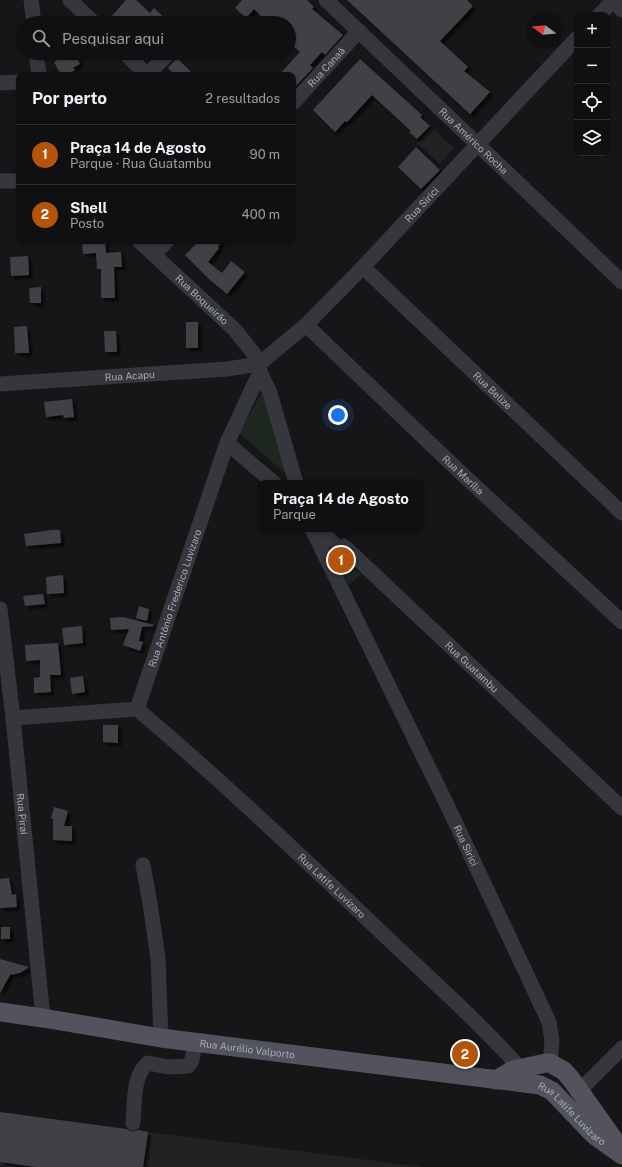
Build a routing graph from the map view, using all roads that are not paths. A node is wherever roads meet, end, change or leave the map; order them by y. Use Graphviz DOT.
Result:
graph roads {
  1 [pos="70,0"];
  2 [pos="326,0"];
  3 [pos="30,2"];
  4 [pos="616,4"];
  5 [pos="604,12"];
  6 [pos="33,16"];
  7 [pos="87,16"];
  8 [pos="359,31"];
  9 [pos="574,41"];
  10 [pos="37,60"];
  11 [pos="132,60"];
  12 [pos="162,60"];
  13 [pos="38,72"];
  14 [pos="144,72"];
  15 [pos="150,72"];
  16 [pos="16,82"];
  17 [pos="0,83"];
  18 [pos="296,100"];
  19 [pos="478,144"];
  20 [pos="16,181"];
  21 [pos="0,182"];
  22 [pos="142,244"];
  23 [pos="164,244"];
  24 [pos="154,255"];
  25 [pos="363,267"];
  26 [pos="622,282"];
  27 [pos="306,325"];
  28 [pos="260,368"];
  29 [pos="0,384"];
  30 [pos="227,443"];
  31 [pos="270,480"];
  32 [pos="295,480"];
  33 [pos="622,513"];
  34 [pos="314,533"];
  35 [pos="0,609"];
  36 [pos="622,622"];
  37 [pos="137,709"];
  38 [pos="13,718"];
  39 [pos="620,802"];
  40 [pos="143,865"];
  41 [pos="0,1012"];
  42 [pos="43,1018"];
  43 [pos="161,1038"];
  44 [pos="195,1043"];
  45 [pos="622,1048"];
  46 [pos="550,1063"];
  47 [pos="520,1068"];
  48 [pos="496,1080"];
  49 [pos="580,1090"];
  50 [pos="133,1123"];
  51 [pos="622,1151"];
  52 [pos="622,1155"];
  1 -- 7 [label="street"];
  2 -- 8 [label="street, Rua Américo Rocha"];
  3 -- 6 [label="street"];
  4 -- 5 [label="street"];
  8 -- 18 [label="street, Rua Canaã"];
  8 -- 19 [label="street, Rua Américo Rocha"];
  9 -- 19 [label="street, Rua Sirici"];
  10 -- 13 [label="street"];
  11 -- 14 [label="street"];
  12 -- 15 [label="street"];
  16 -- 17 [label="street"];
  19 -- 25 [label="street, Rua Sirici"];
  19 -- 26 [label="street, Rua Américo Rocha"];
  20 -- 21 [label="street"];
  22 -- 24 [label="street, Rua Boqueirão"];
  23 -- 24 [label="street"];
  24 -- 28 [label="street, Rua Boqueirão"];
  25 -- 27 [label="street, Rua Sirici"];
  25 -- 33 [label="street, Rua Belize"];
  27 -- 28 [label="street, Rua Sirici"];
  27 -- 36 [label="street, Rua Marília"];
  28 -- 29 [label="street, Rua Acapu"];
  28 -- 30 [label="street, Rua Antônio Frederico Luvizaro"];
  28 -- 32 [label="street"];
  30 -- 31 [label="street"];
  30 -- 37 [label="street, Rua Antônio Frederico Luvizaro"];
  34 -- 39 [label="street, Rua Guatambu"];
  34 -- 46 [label="street, Rua Sirici"];
  35 -- 38 [label="street, Rua Piraí"];
  37 -- 38 [label="street"];
  37 -- 47 [label="street, Rua Latife Luvizaro"];
  38 -- 42 [label="street, Rua Piraí"];
  40 -- 43 [label="street"];
  41 -- 42 [label="main road, Rua Aurélio Valporto"];
  42 -- 43 [label="main road, Rua Aurélio Valporto"];
  43 -- 44 [label="main road, Rua Aurélio Valporto"];
  44 -- 48 [label="main road, Rua Aurélio Valporto"];
  44 -- 50 [label="street"];
  45 -- 49 [label="street"];
  46 -- 47 [label="main road"];
  46 -- 49 [label="main road"];
  47 -- 48 [label="main road"];
  48 -- 52 [label="main road, Rua Latife Luvizaro"];
  49 -- 51 [label="main road"];
}
